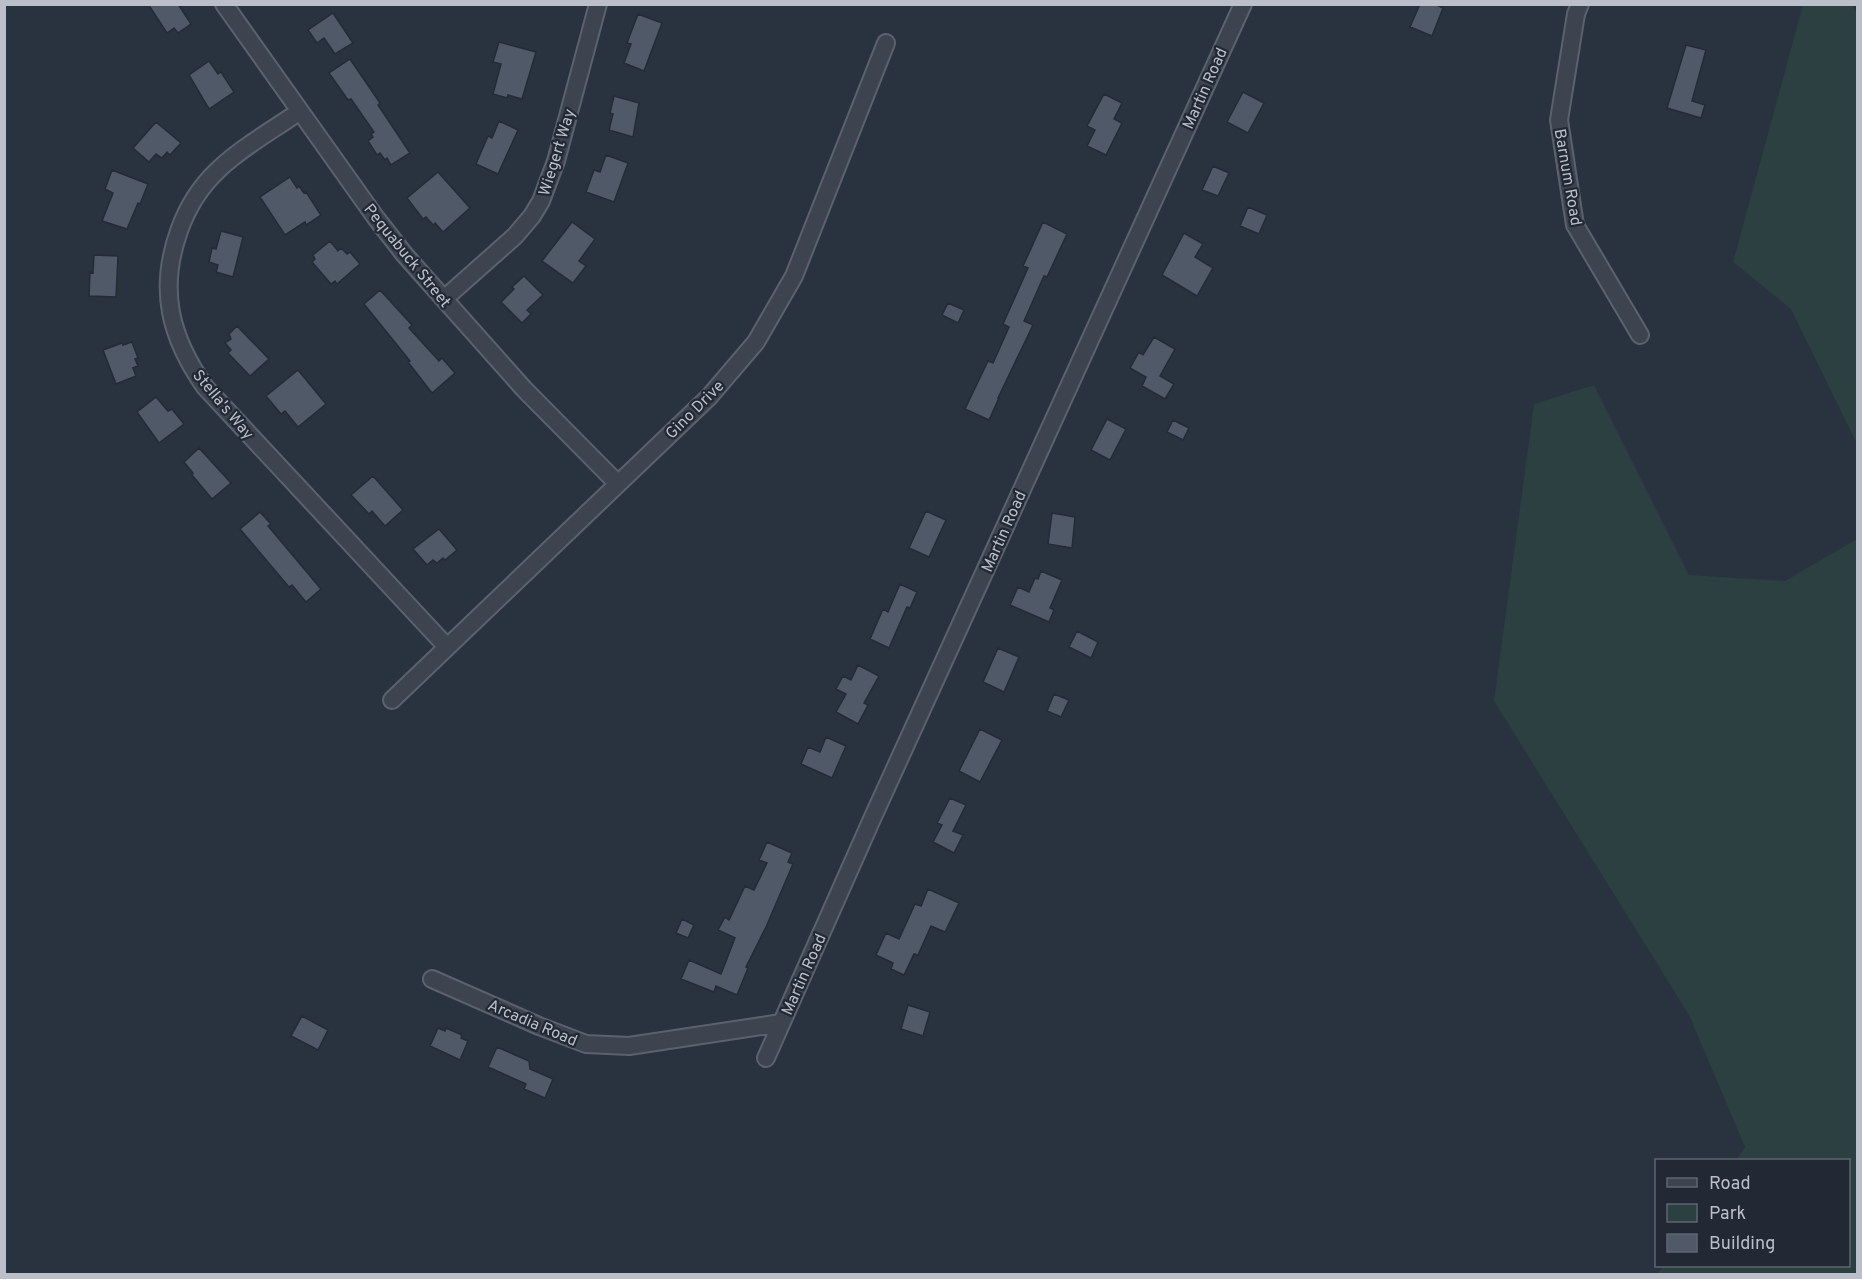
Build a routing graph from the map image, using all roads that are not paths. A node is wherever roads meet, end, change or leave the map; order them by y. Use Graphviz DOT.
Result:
graph roads {
  1 [pos="224,4"];
  2 [pos="598,4"];
  3 [pos="1243,4"];
  4 [pos="1580,4"];
  5 [pos="886,43"];
  6 [pos="300,111"];
  7 [pos="444,299"];
  8 [pos="1640,335"];
  9 [pos="618,484"];
  10 [pos="447,647"];
  11 [pos="392,700"];
  12 [pos="432,979"];
  13 [pos="781,1023"];
  14 [pos="765,1058"];
  1 -- 6 [label="street, Pequabuck Street"];
  2 -- 7 [label="street, Wiegert Way"];
  3 -- 13 [label="street, Martin Road"];
  4 -- 8 [label="street, Barnum Road"];
  5 -- 9 [label="street, Gino Drive"];
  6 -- 7 [label="street, Pequabuck Street"];
  6 -- 10 [label="street, Stella's Way"];
  7 -- 9 [label="street, Pequabuck Street"];
  9 -- 10 [label="street, Gino Drive"];
  10 -- 11 [label="street, Gino Drive"];
  12 -- 13 [label="street, Arcadia Road"];
  13 -- 14 [label="street, Martin Road"];
}
